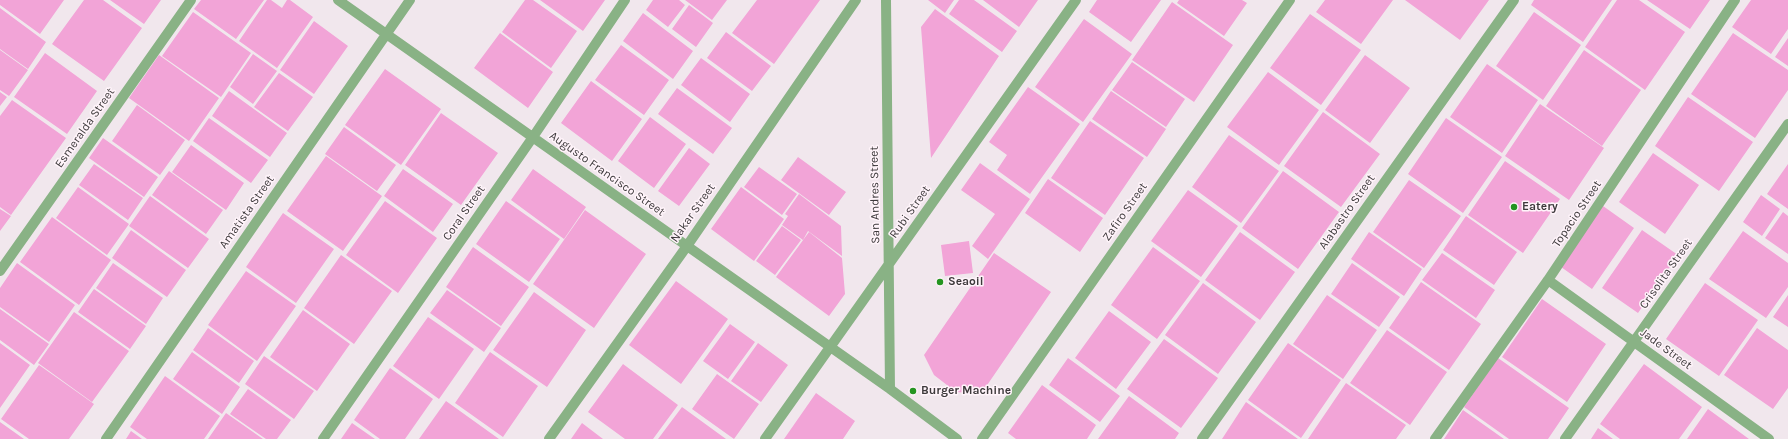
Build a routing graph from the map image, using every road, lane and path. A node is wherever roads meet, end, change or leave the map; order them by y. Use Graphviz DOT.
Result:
graph roads {
  1 [pos="191,0"];
  2 [pos="338,0"];
  3 [pos="410,0"];
  4 [pos="625,0"];
  5 [pos="856,0"];
  6 [pos="886,0"];
  7 [pos="1076,0"];
  8 [pos="1290,0"];
  9 [pos="1514,0"];
  10 [pos="1735,0"];
  11 [pos="386,34"];
  12 [pos="1788,124"];
  13 [pos="533,137"];
  14 [pos="687,246"];
  15 [pos="888,265"];
  16 [pos="0,271"];
  17 [pos="1548,280"];
  18 [pos="1634,341"];
  19 [pos="830,347"];
  20 [pos="890,390"];
  21 [pos="106,439"];
  22 [pos="323,439"];
  23 [pos="549,439"];
  24 [pos="765,439"];
  25 [pos="957,439"];
  26 [pos="982,439"];
  27 [pos="1202,439"];
  28 [pos="1435,439"];
  29 [pos="1565,439"];
  30 [pos="1769,439"];
  1 -- 16 [label="street, Esmeralda Street"];
  2 -- 11 [label="street, Augusto Francisco Street"];
  3 -- 11 [label="street, Amatista Street"];
  4 -- 13 [label="street, Coral Street"];
  5 -- 14 [label="street, Nakar Street"];
  6 -- 15 [label="street, San Andres Street"];
  7 -- 15 [label="street, Rubi Street"];
  8 -- 26 [label="street, Zafiro Street"];
  9 -- 27 [label="street, Alabastro Street"];
  10 -- 17 [label="street, Topacio Street"];
  11 -- 13 [label="street, Augusto Francisco Street"];
  11 -- 21 [label="street, Amatista Street"];
  12 -- 18 [label="street, Crisolita Street"];
  13 -- 14 [label="street, Augusto Francisco Street"];
  13 -- 22 [label="street, Coral Street"];
  14 -- 19 [label="street, Augusto Francisco Street"];
  14 -- 23 [label="street, Nakar Street"];
  15 -- 19 [label="street, Rubi Street"];
  15 -- 20 [label="street, San Andres Street"];
  17 -- 18 [label="street, Jade Street"];
  17 -- 28 [label="street, Topacio Street"];
  18 -- 29 [label="street, Crisolita Street"];
  18 -- 30 [label="street, Jade Street"];
  19 -- 20 [label="street, Augusto Francisco Street"];
  19 -- 24 [label="street, Rubi Street"];
  20 -- 25 [label="street, Augusto Francisco Street"];
}
